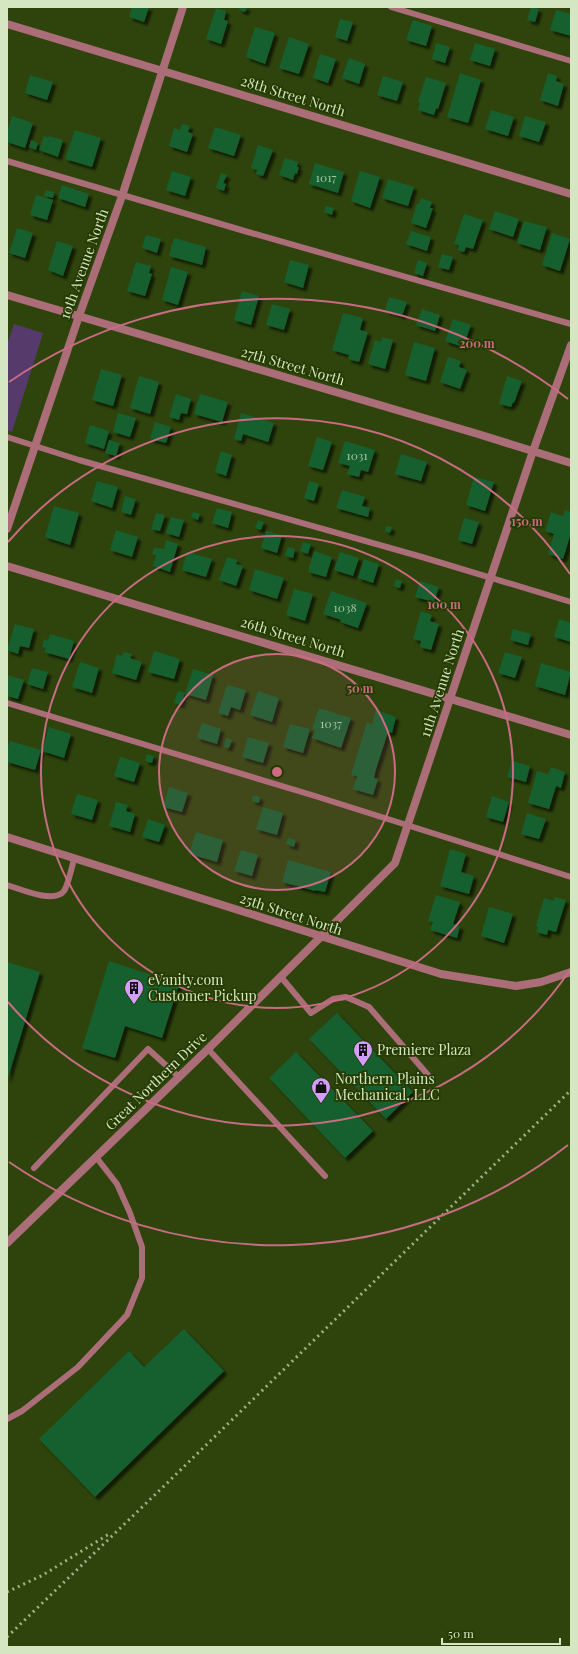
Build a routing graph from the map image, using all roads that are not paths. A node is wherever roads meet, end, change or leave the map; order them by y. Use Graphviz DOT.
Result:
graph roads {
  1 [pos="183,7"];
  2 [pos="391,7"];
  3 [pos="7,24"];
  4 [pos="571,61"];
  5 [pos="162,70"];
  6 [pos="7,161"];
  7 [pos="571,194"];
  8 [pos="122,196"];
  9 [pos="7,295"];
  10 [pos="79,316"];
  11 [pos="571,324"];
  12 [pos="571,345"];
  13 [pos="7,437"];
  14 [pos="35,446"];
  15 [pos="533,451"];
  16 [pos="571,463"];
  17 [pos="7,530"];
  18 [pos="7,566"];
  19 [pos="491,578"];
  20 [pos="571,602"];
  21 [pos="451,698"];
  22 [pos="7,703"];
  23 [pos="571,735"];
  24 [pos="408,826"];
  25 [pos="7,837"];
  26 [pos="74,859"];
  27 [pos="571,877"];
  28 [pos="7,885"];
  29 [pos="322,937"];
  30 [pos="571,972"];
  31 [pos="281,977"];
  32 [pos="208,1049"];
  33 [pos="428,1075"];
  34 [pos="179,1077"];
  35 [pos="96,1157"];
  36 [pos="34,1168"];
  37 [pos="325,1176"];
  38 [pos="7,1243"];
  39 [pos="7,1419"];
  1 -- 5 [label="street, 10th Avenue North"];
  2 -- 4 [label="lane"];
  3 -- 5 [label="street, 28th Street North"];
  5 -- 7 [label="street, 28th Street North"];
  5 -- 8 [label="street, 10th Avenue North"];
  6 -- 8 [label="lane"];
  8 -- 10 [label="street, 10th Avenue North"];
  8 -- 11 [label="lane"];
  9 -- 10 [label="street, 27th Street North"];
  10 -- 14 [label="street, 10th Avenue North"];
  10 -- 15 [label="street, 27th Street North"];
  12 -- 15 [label="street, 11th Avenue North"];
  13 -- 14 [label="lane"];
  14 -- 17 [label="street, 10th Avenue North"];
  14 -- 19 [label="lane"];
  15 -- 16 [label="street, 27th Street North"];
  15 -- 19 [label="street, 11th Avenue North"];
  18 -- 21 [label="street, 26th Street North"];
  19 -- 20 [label="lane"];
  19 -- 21 [label="street, 11th Avenue North"];
  21 -- 23 [label="street, 26th Street North"];
  21 -- 24 [label="street, 11th Avenue North"];
  22 -- 24 [label="lane"];
  24 -- 27 [label="lane"];
  24 -- 29 [label="street, 11th Avenue North"];
  25 -- 26 [label="street, 25th Street North"];
  26 -- 28 [label="lane"];
  26 -- 29 [label="street, 25th Street North"];
  29 -- 30 [label="street, 25th Street North"];
  29 -- 31 [label="street, Great Northern Drive"];
  31 -- 32 [label="street, Great Northern Drive"];
  31 -- 33 [label="lane"];
  32 -- 34 [label="street, Great Northern Drive"];
  32 -- 37 [label="lane"];
  34 -- 35 [label="street, Great Northern Drive"];
  34 -- 36 [label="lane"];
  35 -- 38 [label="street, Great Northern Drive"];
  35 -- 39 [label="lane"];
}
